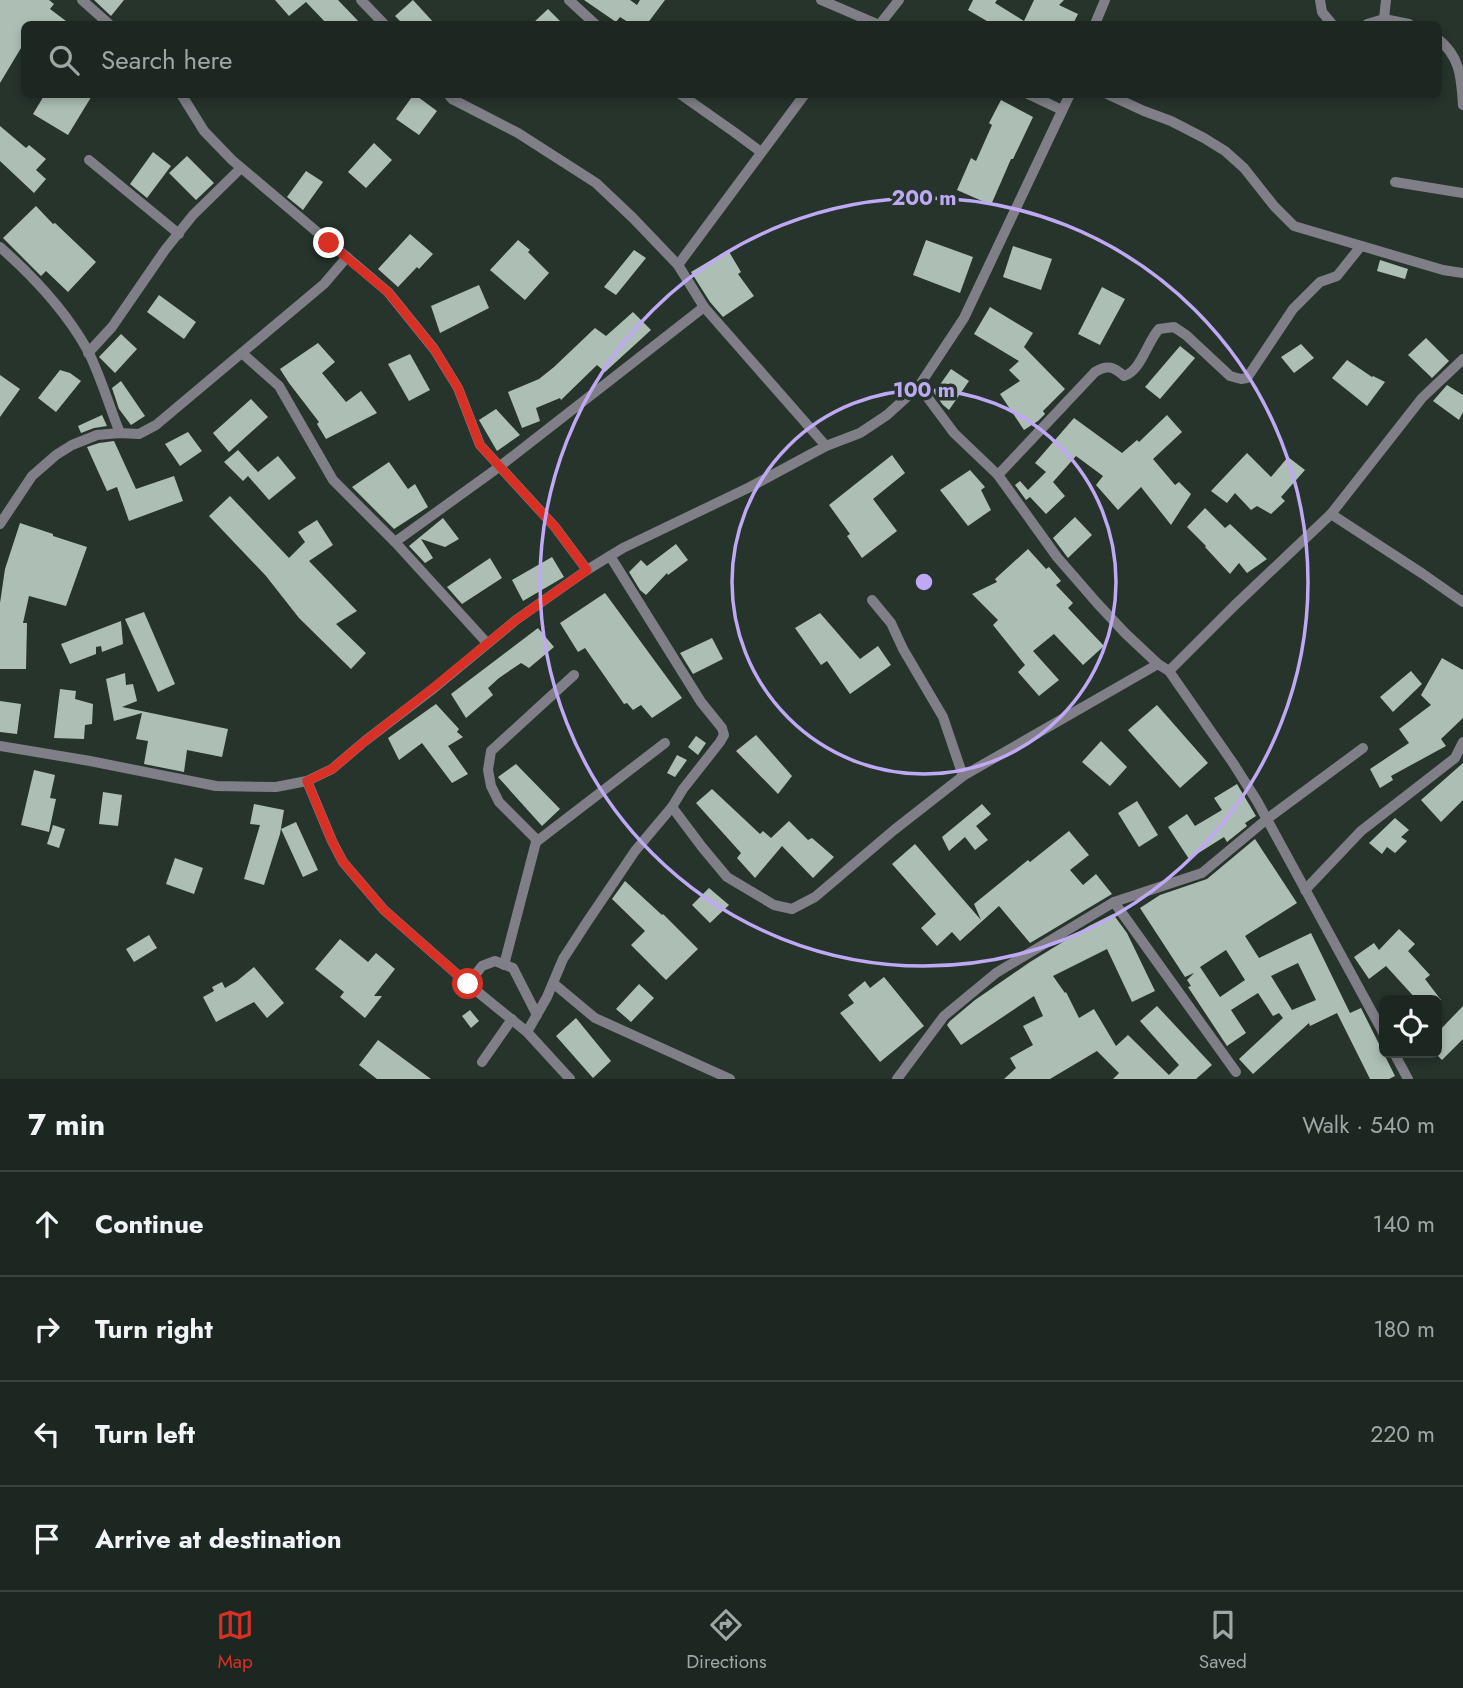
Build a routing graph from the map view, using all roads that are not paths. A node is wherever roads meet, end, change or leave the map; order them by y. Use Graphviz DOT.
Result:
graph roads {
  1 [pos="82,0"];
  2 [pos="362,0"];
  3 [pos="569,0"];
  4 [pos="821,0"];
  5 [pos="899,0"];
  6 [pos="1105,0"];
  7 [pos="1320,0"];
  8 [pos="1386,0"];
  9 [pos="1384,19"];
  10 [pos="855,20"];
  11 [pos="106,21"];
  12 [pos="381,21"];
  13 [pos="592,21"];
  14 [pos="881,21"];
  15 [pos="1096,21"];
  16 [pos="1330,21"];
  17 [pos="1377,21"];
  18 [pos="1394,21"];
  19 [pos="1442,43"];
  20 [pos="183,98"];
  21 [pos="451,98"];
  22 [pos="686,98"];
  23 [pos="801,98"];
  24 [pos="1036,98"];
  25 [pos="1068,98"];
  26 [pos="1116,98"];
  27 [pos="1463,105"];
  28 [pos="1062,110"];
  29 [pos="761,152"];
  30 [pos="89,160"];
  31 [pos="241,169"];
  32 [pos="1395,182"];
  33 [pos="1463,193"];
  34 [pos="178,233"];
  35 [pos="1361,246"];
  36 [pos="0,247"];
  37 [pos="347,257"];
  38 [pos="678,265"];
  39 [pos="1463,273"];
  40 [pos="704,307"];
  41 [pos="88,353"];
  42 [pos="243,354"];
  43 [pos="1463,359"];
  44 [pos="919,386"];
  45 [pos="121,433"];
  46 [pos="826,446"];
  47 [pos="499,467"];
  48 [pos="998,475"];
  49 [pos="1331,514"];
  50 [pos="0,524"];
  51 [pos="395,542"];
  52 [pos="610,556"];
  53 [pos="587,570"];
  54 [pos="872,600"];
  55 [pos="1463,602"];
  56 [pos="487,643"];
  57 [pos="1158,664"];
  58 [pos="1169,671"];
  59 [pos="574,675"];
  60 [pos="1463,742"];
  61 [pos="665,743"];
  62 [pos="0,747"];
  63 [pos="1363,748"];
  64 [pos="963,776"];
  65 [pos="307,781"];
  66 [pos="672,807"];
  67 [pos="1267,819"];
  68 [pos="536,842"];
  69 [pos="1305,890"];
  70 [pos="1114,902"];
  71 [pos="504,965"];
  72 [pos="553,983"];
  73 [pos="468,984"];
  74 [pos="537,1015"];
  75 [pos="512,1019"];
  76 [pos="1379,1025"];
  77 [pos="527,1032"];
  78 [pos="1397,1058"];
  79 [pos="482,1062"];
  80 [pos="1236,1072"];
  81 [pos="570,1079"];
  82 [pos="730,1079"];
  83 [pos="897,1079"];
  84 [pos="1408,1079"];
  1 -- 11 [label="street"];
  2 -- 12 [label="street"];
  3 -- 13 [label="street"];
  4 -- 10 [label="street"];
  5 -- 14 [label="street"];
  6 -- 15 [label="street"];
  7 -- 16 [label="street"];
  8 -- 9 [label="street"];
  9 -- 17 [label="street"];
  9 -- 18 [label="street"];
  19 -- 27 [label="street"];
  20 -- 31 [label="street"];
  21 -- 38 [label="street"];
  22 -- 29 [label="street"];
  23 -- 29 [label="street"];
  24 -- 28 [label="street"];
  25 -- 28 [label="street"];
  26 -- 35 [label="street"];
  28 -- 44 [label="street"];
  29 -- 38 [label="street"];
  30 -- 34 [label="street"];
  31 -- 34 [label="street"];
  31 -- 37 [label="street"];
  32 -- 33 [label="street"];
  34 -- 41 [label="street"];
  35 -- 39 [label="street"];
  35 -- 48 [label="street"];
  36 -- 41 [label="street"];
  37 -- 42 [label="street"];
  37 -- 47 [label="street"];
  38 -- 40 [label="street"];
  40 -- 46 [label="street"];
  40 -- 47 [label="street"];
  41 -- 45 [label="street"];
  42 -- 45 [label="street"];
  42 -- 51 [label="street"];
  43 -- 49 [label="street"];
  44 -- 46 [label="street"];
  44 -- 48 [label="street"];
  45 -- 50 [label="street"];
  46 -- 52 [label="street"];
  47 -- 51 [label="street"];
  47 -- 53 [label="street"];
  48 -- 57 [label="street"];
  49 -- 55 [label="street"];
  49 -- 58 [label="street"];
  51 -- 56 [label="street"];
  52 -- 53 [label="street"];
  52 -- 66 [label="street"];
  53 -- 56 [label="street"];
  54 -- 64 [label="street"];
  56 -- 65 [label="street"];
  57 -- 58 [label="street"];
  57 -- 64 [label="street"];
  58 -- 67 [label="street"];
  59 -- 68 [label="street"];
  60 -- 69 [label="street"];
  61 -- 68 [label="street"];
  62 -- 65 [label="street"];
  63 -- 67 [label="street"];
  64 -- 66 [label="street"];
  65 -- 73 [label="street"];
  66 -- 72 [label="street"];
  67 -- 69 [label="street"];
  67 -- 70 [label="street"];
  68 -- 71 [label="street"];
  69 -- 76 [label="street"];
  70 -- 80 [label="street"];
  70 -- 83 [label="street"];
  71 -- 73 [label="street"];
  71 -- 74 [label="street"];
  72 -- 74 [label="street"];
  72 -- 82 [label="street"];
  73 -- 75 [label="street"];
  74 -- 77 [label="street"];
  75 -- 77 [label="street"];
  75 -- 79 [label="street"];
  77 -- 81 [label="street"];
  78 -- 84 [label="street"];
}
